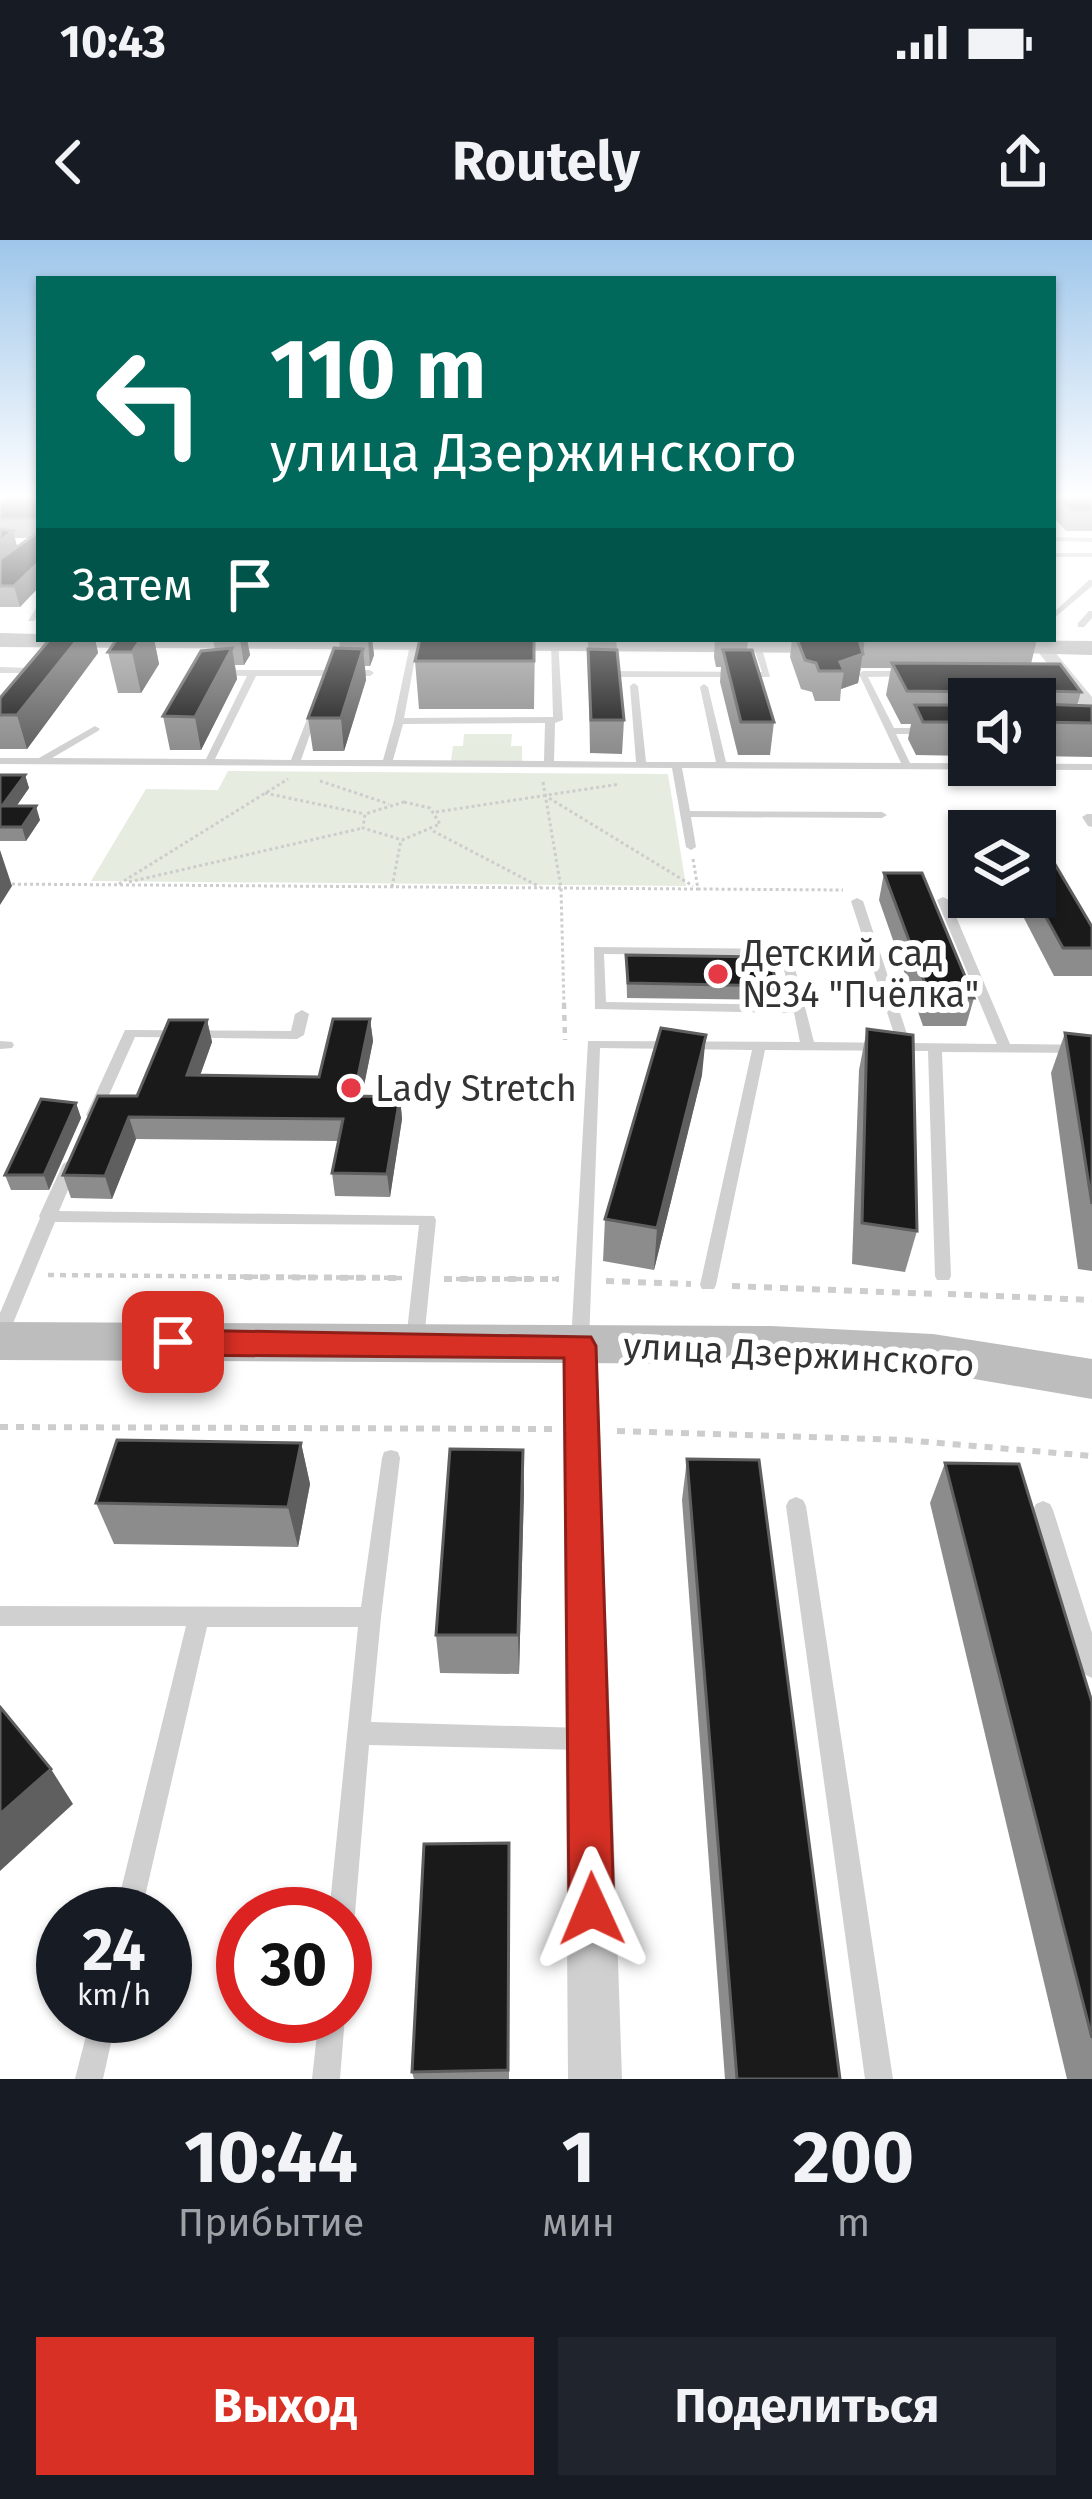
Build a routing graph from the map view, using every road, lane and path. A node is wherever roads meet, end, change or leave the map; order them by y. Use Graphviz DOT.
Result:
graph roads {
  1 [pos="1092,582"];
  2 [pos="36,616"];
  3 [pos="1056,618"];
  4 [pos="0,619"];
  5 [pos="1056,621"];
  6 [pos="1088,621"];
  7 [pos="0,640"];
  8 [pos="36,640"];
  9 [pos="168,642"];
  10 [pos="1040,643"];
  11 [pos="421,645"];
  12 [pos="550,645"];
  13 [pos="758,645"];
  14 [pos="868,646"];
  15 [pos="956,647"];
  16 [pos="1092,648"];
  17 [pos="0,670"];
  18 [pos="212,673"];
  19 [pos="253,673"];
  20 [pos="328,673"];
  21 [pos="370,673"];
  22 [pos="590,674"];
  23 [pos="930,674"];
  24 [pos="1041,675"];
  25 [pos="22,684"];
  26 [pos="1065,684"];
  27 [pos="634,686"];
  28 [pos="704,687"];
  29 [pos="1092,709"];
  30 [pos="400,721"];
  31 [pos="550,721"];
  32 [pos="95,729"];
  33 [pos="890,730"];
  34 [pos="948,731"];
  35 [pos="0,761"];
  36 [pos="41,761"];
  37 [pos="209,762"];
  38 [pos="387,764"];
  39 [pos="545,765"];
  40 [pos="641,765"];
  41 [pos="722,766"];
  42 [pos="907,766"];
  43 [pos="1092,766"];
  44 [pos="293,767"];
  45 [pos="678,770"];
  46 [pos="264,793"];
  47 [pos="544,795"];
  48 [pos="389,804"];
  49 [pos="436,812"];
  50 [pos="365,814"];
  51 [pos="685,814"];
  52 [pos="882,814"];
  53 [pos="363,829"];
  54 [pos="433,832"];
  55 [pos="400,840"];
  56 [pos="691,848"];
  57 [pos="0,884"];
  58 [pos="118,884"];
  59 [pos="392,886"];
  60 [pos="542,888"];
  61 [pos="561,888"];
  62 [pos="698,889"];
  63 [pos="857,896"];
  64 [pos="944,900"];
  65 [pos="799,1009"];
  66 [pos="302,1015"];
  67 [pos="565,1040"];
  68 [pos="759,1046"];
  69 [pos="808,1047"];
  70 [pos="904,1048"];
  71 [pos="935,1048"];
  72 [pos="1004,1048"];
  73 [pos="1092,1049"];
  74 [pos="84,1135"];
  75 [pos="75,1155"];
  76 [pos="47,1216"];
  77 [pos="25,1275"];
  78 [pos="944,1276"];
  79 [pos="422,1278"];
  80 [pos="583,1280"];
  81 [pos="707,1285"];
  82 [pos="1092,1300"];
  83 [pos="0,1337"];
  84 [pos="414,1344"];
  85 [pos="580,1346"];
  86 [pos="1092,1379"];
  87 [pos="0,1426"];
  88 [pos="554,1430"];
  89 [pos="617,1431"];
  90 [pos="1092,1456"];
  91 [pos="391,1458"];
  92 [pos="796,1506"];
  93 [pos="1043,1510"];
  94 [pos="0,1616"];
  95 [pos="370,1617"];
  96 [pos="198,1619"];
  97 [pos="1092,1667"];
  98 [pos="359,1733"];
  99 [pos="588,1739"];
  100 [pos="134,1887"];
  101 [pos="345,1887"];
  102 [pos="98,2043"];
  103 [pos="329,2043"];
  104 [pos="89,2079"];
  105 [pos="326,2079"];
  106 [pos="595,2079"];
  107 [pos="879,2079"];
  1 -- 3 [label="lane"];
  2 -- 4 [label="main road"];
  5 -- 6 [label="main road"];
  7 -- 8 [label="main road"];
  9 -- 11 [label="main road"];
  10 -- 15 [label="main road"];
  10 -- 16 [label="main road"];
  10 -- 26 [label="street"];
  11 -- 12 [label="main road"];
  11 -- 30 [label="lane"];
  12 -- 13 [label="main road"];
  12 -- 31 [label="lane"];
  13 -- 14 [label="main road"];
  13 -- 22 [label="lane"];
  17 -- 25 [label="lane"];
  18 -- 19 [label="lane"];
  19 -- 20 [label="lane"];
  19 -- 37 [label="lane"];
  20 -- 21 [label="lane"];
  20 -- 44 [label="lane"];
  23 -- 33 [label="lane"];
  24 -- 26 [label="lane"];
  26 -- 29 [label="street"];
  27 -- 40 [label="lane"];
  28 -- 41 [label="lane"];
  30 -- 31 [label="lane"];
  30 -- 38 [label="lane"];
  31 -- 39 [label="lane"];
  32 -- 36 [label="lane"];
  33 -- 34 [label="lane"];
  33 -- 42 [label="lane"];
  35 -- 36 [label="lane"];
  36 -- 37 [label="lane"];
  37 -- 44 [label="lane"];
  38 -- 39 [label="lane"];
  38 -- 44 [label="lane"];
  39 -- 40 [label="lane"];
  39 -- 47 [label="path"];
  40 -- 45 [label="lane"];
  41 -- 42 [label="lane"];
  41 -- 45 [label="lane"];
  42 -- 43 [label="lane"];
  44 -- 46 [label="path"];
  44 -- 48 [label="path"];
  45 -- 47 [label="path"];
  45 -- 51 [label="lane"];
  46 -- 50 [label="path"];
  46 -- 58 [label="path"];
  47 -- 49 [label="path"];
  47 -- 61 [label="path"];
  47 -- 62 [label="path"];
  48 -- 49 [label="path"];
  48 -- 50 [label="path"];
  49 -- 54 [label="path"];
  50 -- 53 [label="path"];
  51 -- 52 [label="lane"];
  51 -- 56 [label="lane"];
  53 -- 55 [label="path"];
  53 -- 58 [label="path"];
  54 -- 55 [label="path"];
  54 -- 60 [label="path"];
  55 -- 59 [label="path"];
  56 -- 62 [label="path"];
  57 -- 58 [label="path"];
  58 -- 59 [label="path"];
  59 -- 60 [label="path"];
  60 -- 61 [label="path"];
  61 -- 62 [label="path"];
  61 -- 67 [label="path"];
  62 -- 63 [label="path"];
  63 -- 70 [label="lane"];
  64 -- 72 [label="lane"];
  65 -- 65 [label="lane"];
  65 -- 69 [label="lane"];
  66 -- 74 [label="lane"];
  68 -- 69 [label="lane"];
  68 -- 80 [label="lane"];
  68 -- 81 [label="lane"];
  69 -- 70 [label="lane"];
  70 -- 71 [label="lane"];
  71 -- 72 [label="lane"];
  71 -- 78 [label="lane"];
  72 -- 73 [label="lane"];
  75 -- 76 [label="lane"];
  76 -- 77 [label="lane"];
  76 -- 79 [label="lane"];
  77 -- 79 [label="path"];
  77 -- 83 [label="lane"];
  79 -- 80 [label="path"];
  79 -- 84 [label="lane"];
  80 -- 81 [label="path"];
  80 -- 85 [label="lane"];
  81 -- 82 [label="path"];
  83 -- 84 [label="main road, улица Дзержинского"];
  84 -- 85 [label="main road, улица Дзержинского"];
  85 -- 86 [label="main road, улица Дзержинского"];
  85 -- 99 [label="street"];
  87 -- 88 [label="path"];
  89 -- 90 [label="path"];
  91 -- 95 [label="lane"];
  92 -- 107 [label="lane"];
  93 -- 97 [label="lane"];
  94 -- 96 [label="lane"];
  95 -- 96 [label="lane"];
  95 -- 98 [label="lane"];
  96 -- 100 [label="lane"];
  98 -- 99 [label="lane"];
  98 -- 101 [label="lane"];
  99 -- 106 [label="street"];
  102 -- 104 [label="lane"];
  103 -- 105 [label="lane"];
}
